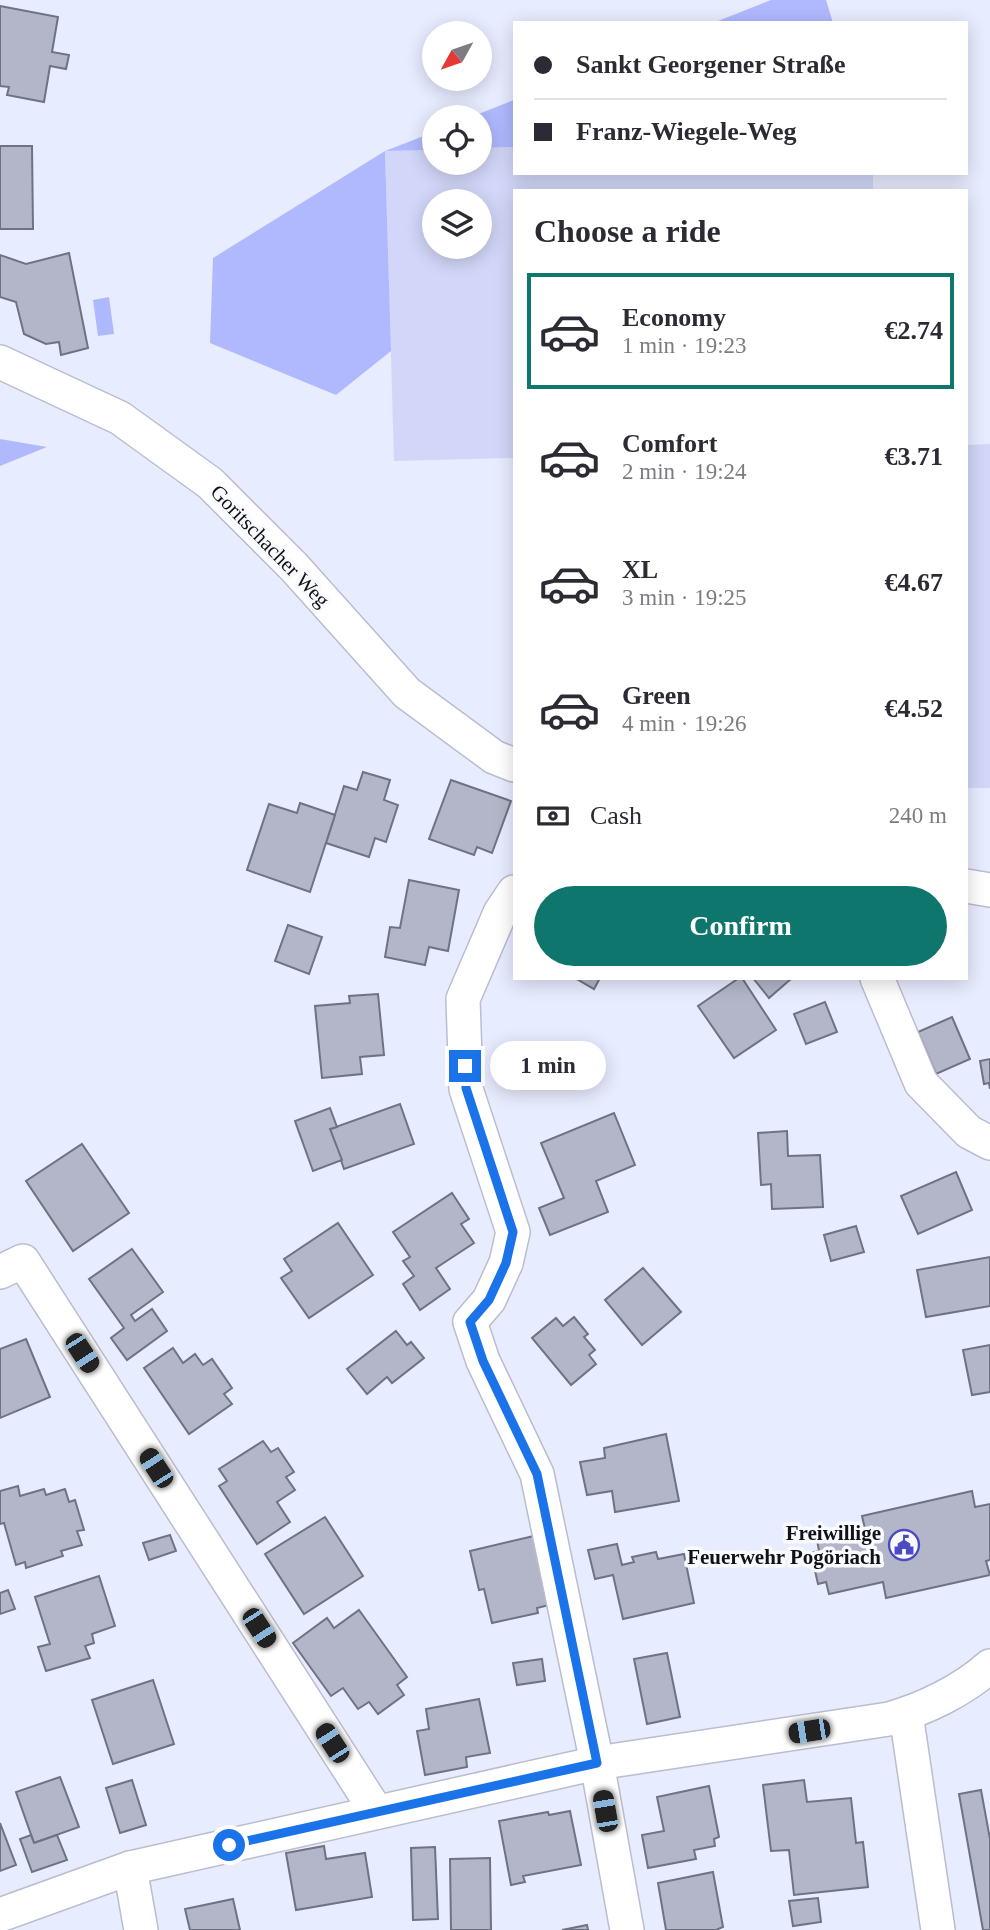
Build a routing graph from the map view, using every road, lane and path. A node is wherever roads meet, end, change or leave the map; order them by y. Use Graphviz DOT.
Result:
graph roads {
  1 [pos="0,362"];
  2 [pos="513,765"];
  3 [pos="968,886"];
  4 [pos="990,890"];
  5 [pos="513,894"];
  6 [pos="878,980"];
  7 [pos="990,1143"];
  8 [pos="0,1272"];
  9 [pos="990,1666"];
  10 [pos="906,1714"];
  11 [pos="597,1763"];
  12 [pos="376,1811"];
  13 [pos="130,1868"];
  14 [pos="0,1915"];
  15 [pos="141,1930"];
  16 [pos="627,1930"];
  17 [pos="937,1930"];
  1 -- 2 [label="street, Goritschacher Weg"];
  3 -- 4 [label="street"];
  5 -- 11 [label="street"];
  6 -- 7 [label="street"];
  8 -- 12 [label="street"];
  9 -- 10 [label="street"];
  10 -- 11 [label="street"];
  10 -- 17 [label="street"];
  11 -- 12 [label="street"];
  11 -- 16 [label="street"];
  12 -- 13 [label="street"];
  13 -- 14 [label="street"];
  13 -- 15 [label="street"];
}
